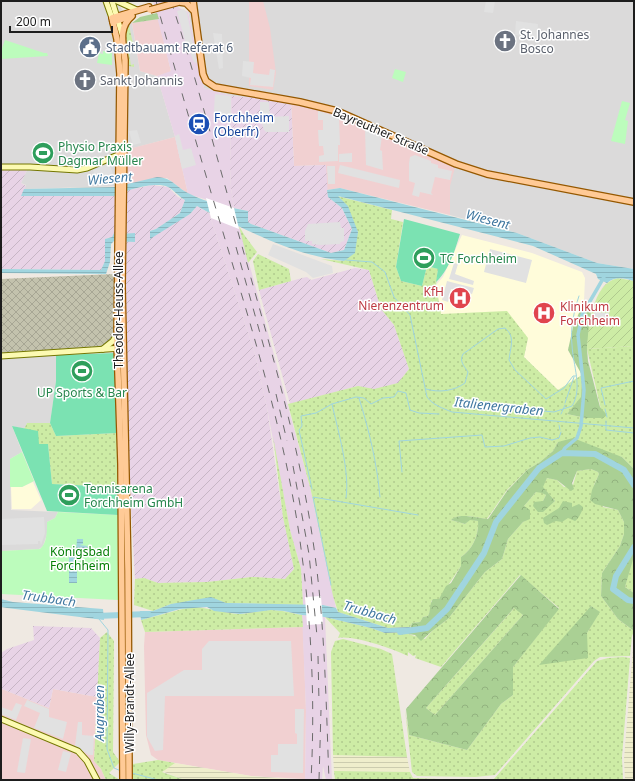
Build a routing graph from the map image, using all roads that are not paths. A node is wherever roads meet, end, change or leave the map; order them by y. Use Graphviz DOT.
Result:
graph roads {
  1 [pos="106,1"];
  2 [pos="112,1"];
  3 [pos="116,1"];
  4 [pos="169,1"];
  5 [pos="180,1"];
  6 [pos="192,1"];
  7 [pos="149,8"];
  8 [pos="137,10"];
  9 [pos="194,10"];
  10 [pos="132,16"];
  11 [pos="115,19"];
  12 [pos="122,34"];
  13 [pos="122,74"];
  14 [pos="121,154"];
  15 [pos="1,167"];
  16 [pos="634,202"];
  17 [pos="120,249"];
  18 [pos="117,334"];
  19 [pos="120,348"];
  20 [pos="102,350"];
  21 [pos="1,356"];
  22 [pos="125,571"];
  23 [pos="125,626"];
  24 [pos="1,719"];
  25 [pos="126,763"];
  26 [pos="97,780"];
  27 [pos="123,780"];
  28 [pos="129,780"];
  1 -- 11 [label="street"];
  2 -- 11 [label="street"];
  3 -- 8 [label="street"];
  4 -- 7 [label="main road"];
  5 -- 7 [label="main road, bridge"];
  5 -- 9 [label="main road"];
  6 -- 9 [label="main road, Bayreuther Straße"];
  7 -- 8 [label="main road"];
  7 -- 10 [label="main road"];
  8 -- 11 [label="main road"];
  9 -- 16 [label="main road, Bayreuther Straße"];
  10 -- 11 [label="main road"];
  10 -- 12 [label="main road"];
  11 -- 12 [label="street, Theodor-Heuss-Allee"];
  11 -- 13 [label="main road, Theodor-Heuss-Allee"];
  12 -- 13 [label="main road, Theodor-Heuss-Allee"];
  13 -- 14 [label="main road, Theodor-Heuss-Allee"];
  14 -- 15 [label="street"];
  14 -- 17 [label="main road, Theodor-Heuss-Allee"];
  17 -- 18 [label="main road, Theodor-Heuss-Allee"];
  17 -- 19 [label="main road, Theodor-Heuss-Allee"];
  18 -- 19 [label="main road, Theodor-Heuss-Allee"];
  18 -- 20 [label="street"];
  19 -- 20 [label="street"];
  19 -- 22 [label="main road, Theodor-Heuss-Allee"];
  20 -- 21 [label="street"];
  22 -- 23 [label="main road, Theodor-Heuss-Allee"];
  22 -- 23 [label="main road, Theodor-Heuss-Allee"];
  23 -- 25 [label="main road, Willy-Brandt-Allee"];
  24 -- 26 [label="street"];
  25 -- 27 [label="main road, Willy-Brandt-Allee"];
  25 -- 28 [label="main road, Willy-Brandt-Allee"];
}
